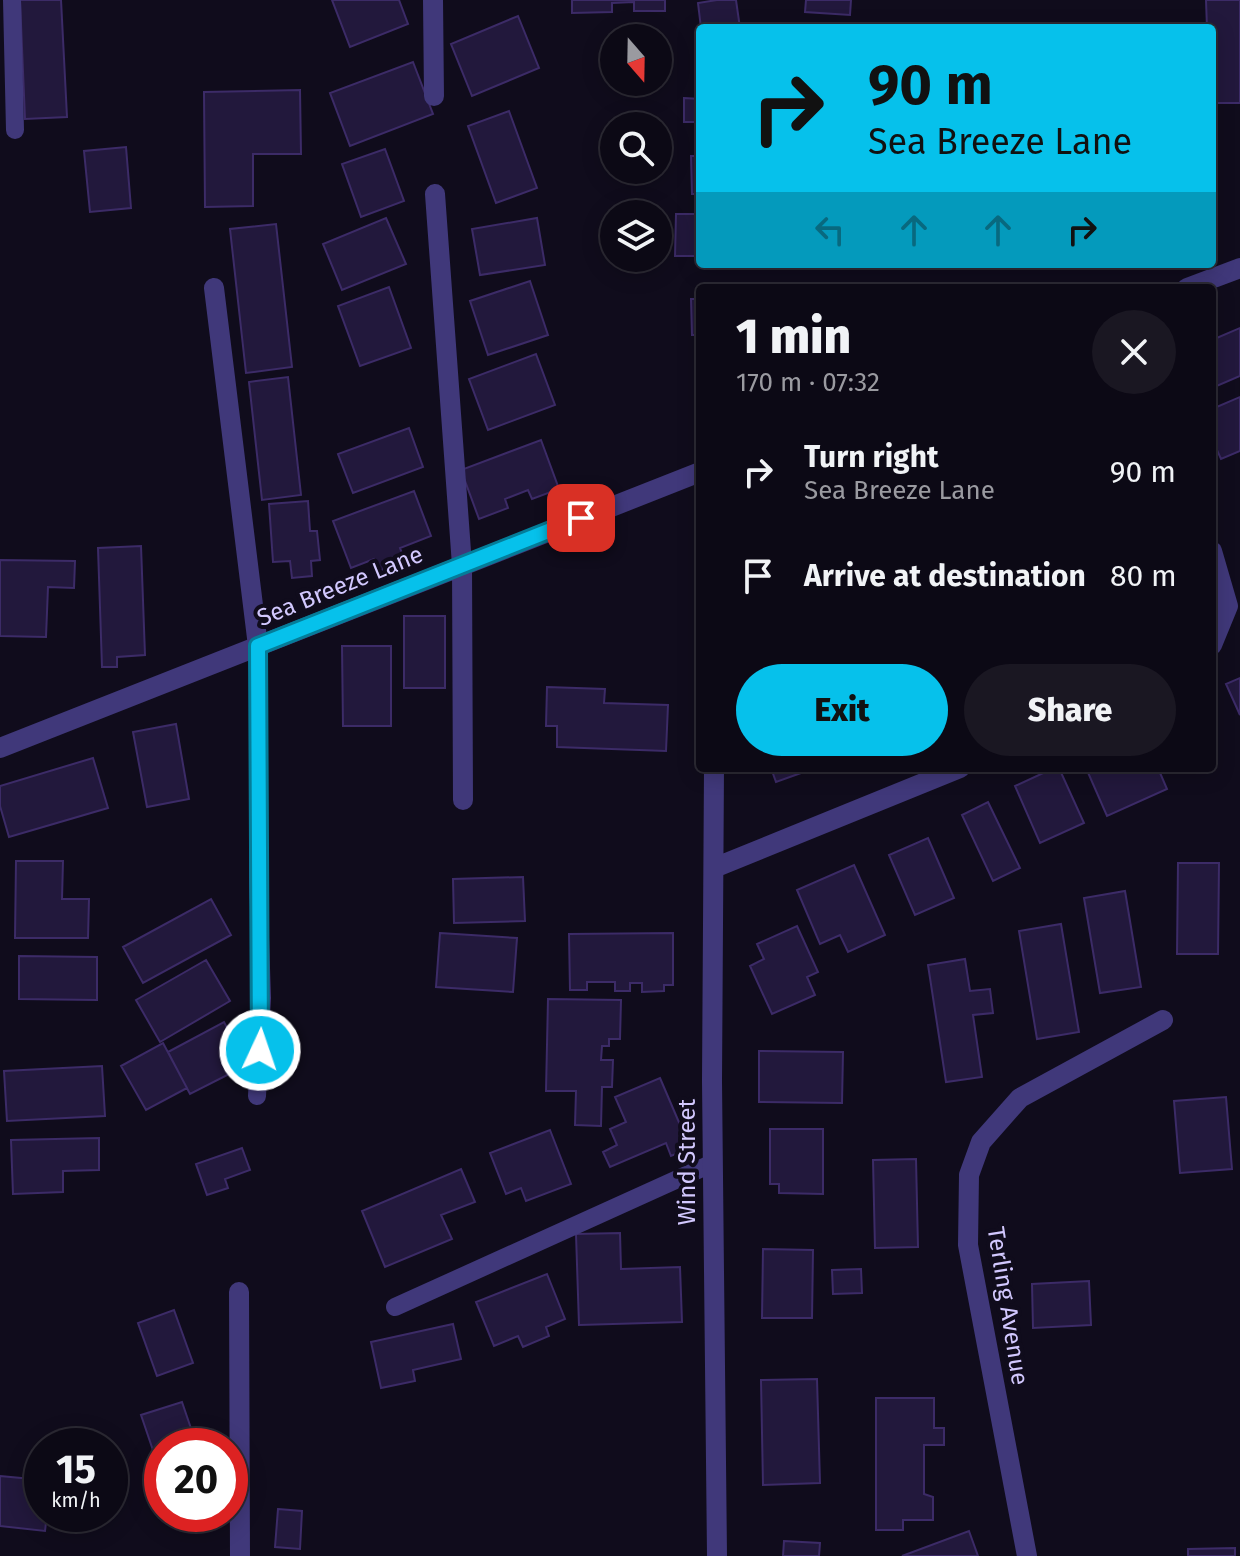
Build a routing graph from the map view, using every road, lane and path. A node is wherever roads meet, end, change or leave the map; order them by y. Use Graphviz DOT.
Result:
graph roads {
  1 [pos="12,0"];
  2 [pos="433,0"];
  3 [pos="434,96"];
  4 [pos="15,130"];
  5 [pos="435,194"];
  6 [pos="1240,268"];
  7 [pos="1198,284"];
  8 [pos="214,288"];
  9 [pos="696,474"];
  10 [pos="1216,559"];
  11 [pos="462,565"];
  12 [pos="1216,635"];
  13 [pos="258,646"];
  14 [pos="0,748"];
  15 [pos="714,772"];
  16 [pos="950,772"];
  17 [pos="463,800"];
  18 [pos="714,868"];
  19 [pos="1163,1020"];
  20 [pos="257,1096"];
  21 [pos="713,1163"];
  22 [pos="239,1292"];
  23 [pos="395,1307"];
  24 [pos="240,1556"];
  25 [pos="717,1556"];
  26 [pos="1027,1556"];
  1 -- 4 [label="lane"];
  2 -- 3 [label="street"];
  5 -- 11 [label="street"];
  6 -- 7 [label="street"];
  8 -- 13 [label="street"];
  9 -- 11 [label="street, Sea Breeze Lane"];
  10 -- 12 [label="street"];
  11 -- 13 [label="street, Sea Breeze Lane"];
  11 -- 17 [label="street"];
  13 -- 14 [label="street, Sea Breeze Lane"];
  13 -- 20 [label="lane"];
  15 -- 18 [label="street, Wind Street"];
  16 -- 18 [label="street"];
  18 -- 21 [label="street, Wind Street"];
  19 -- 26 [label="street, Terling Avenue"];
  21 -- 23 [label="lane"];
  21 -- 25 [label="street, Wind Street"];
  22 -- 24 [label="street"];
}
